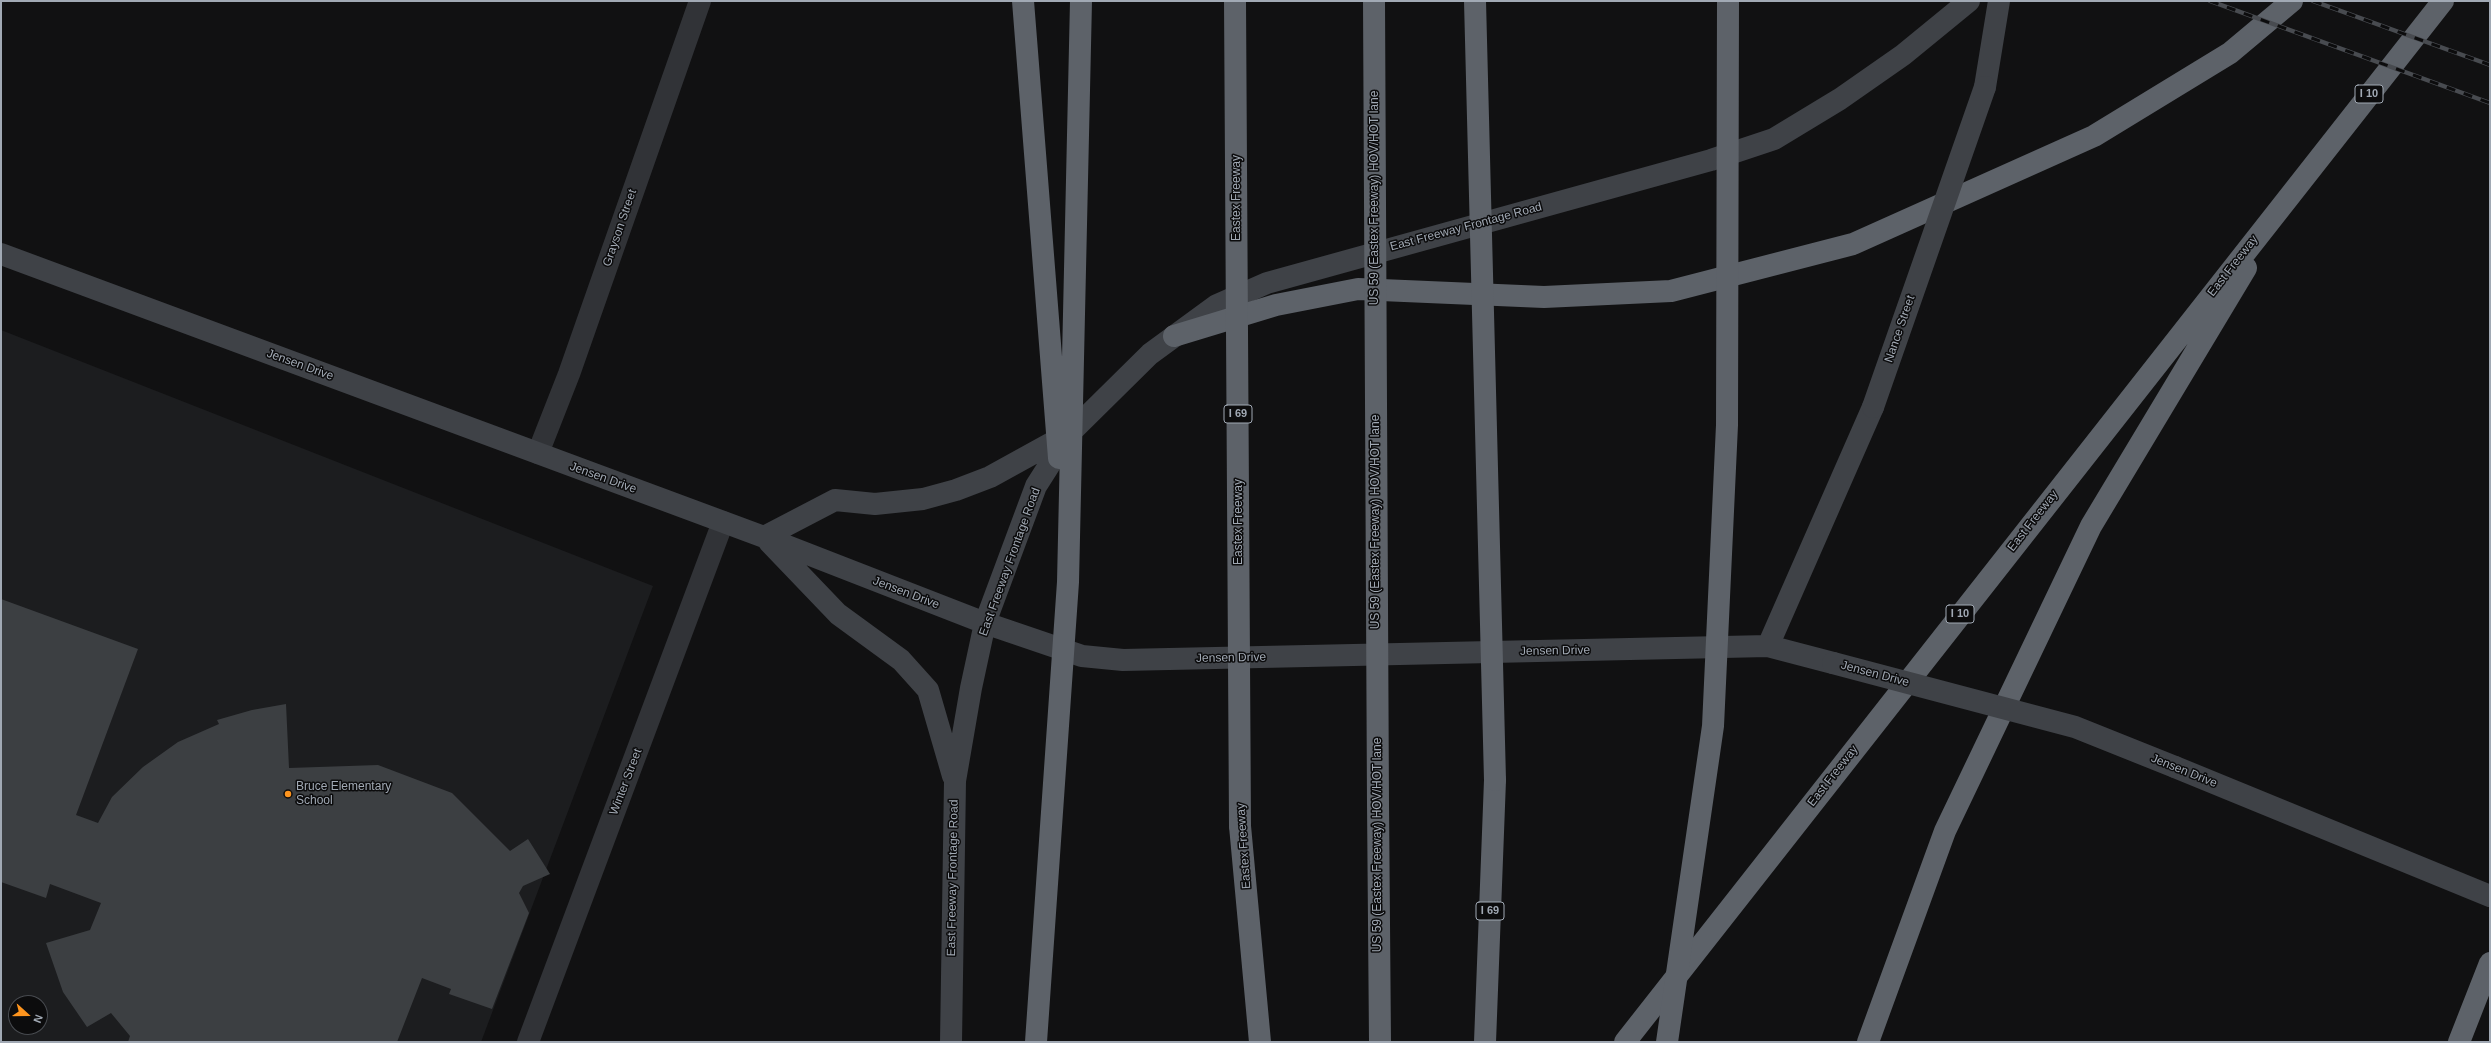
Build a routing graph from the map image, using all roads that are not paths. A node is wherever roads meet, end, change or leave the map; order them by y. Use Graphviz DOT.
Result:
graph roads {
  1 [pos="700,1"];
  2 [pos="1023,1"];
  3 [pos="1081,1"];
  4 [pos="1234,1"];
  5 [pos="1374,1"];
  6 [pos="1475,1"];
  7 [pos="1728,1"];
  8 [pos="1969,1"];
  9 [pos="1999,1"];
  10 [pos="2292,1"];
  11 [pos="2443,1"];
  12 [pos="2295,186"];
  13 [pos="1,254"];
  14 [pos="1174,336"];
  15 [pos="1069,434"];
  16 [pos="538,454"];
  17 [pos="723,522"];
  18 [pos="764,537"];
  19 [pos="1068,582"];
  20 [pos="985,623"];
  21 [pos="1768,646"];
  22 [pos="955,781"];
  23 [pos="2490,896"];
  24 [pos="2490,963"];
  25 [pos="528,1042"];
  26 [pos="951,1042"];
  27 [pos="1036,1042"];
  28 [pos="1260,1042"];
  29 [pos="1380,1042"];
  30 [pos="1485,1042"];
  31 [pos="1625,1042"];
  32 [pos="1667,1042"];
  33 [pos="1868,1042"];
  34 [pos="2459,1042"];
  1 -- 16 [label="street, Grayson Street"];
  2 -- 19 [label="highway, bridge"];
  3 -- 19 [label="highway, bridge"];
  4 -- 28 [label="highway, Eastex Freeway / I 69, bridge"];
  5 -- 29 [label="highway, US 59 (Eastex Freeway) HOV/HOT lane, bridge"];
  6 -- 30 [label="highway, I 69, bridge"];
  7 -- 32 [label="highway, bridge"];
  8 -- 14 [label="main road, East Freeway Frontage Road"];
  9 -- 21 [label="main road, Nance Street, bridge"];
  10 -- 14 [label="highway"];
  11 -- 12 [label="highway, East Freeway / I 10"];
  12 -- 31 [label="highway, East Freeway / I 10"];
  12 -- 33 [label="highway"];
  13 -- 16 [label="main road, Jensen Drive"];
  14 -- 15 [label="main road, East Freeway Frontage Road"];
  15 -- 18 [label="main road"];
  15 -- 20 [label="main road, East Freeway Frontage Road"];
  16 -- 17 [label="main road, Jensen Drive"];
  17 -- 18 [label="main road, Jensen Drive"];
  17 -- 25 [label="street, Winter Street"];
  18 -- 20 [label="main road, Jensen Drive"];
  18 -- 22 [label="main road"];
  19 -- 27 [label="highway, bridge"];
  20 -- 21 [label="main road, Jensen Drive"];
  20 -- 22 [label="main road, East Freeway Frontage Road"];
  21 -- 23 [label="main road, Jensen Drive, bridge"];
  22 -- 26 [label="main road, East Freeway Frontage Road"];
  24 -- 34 [label="highway"];
}
